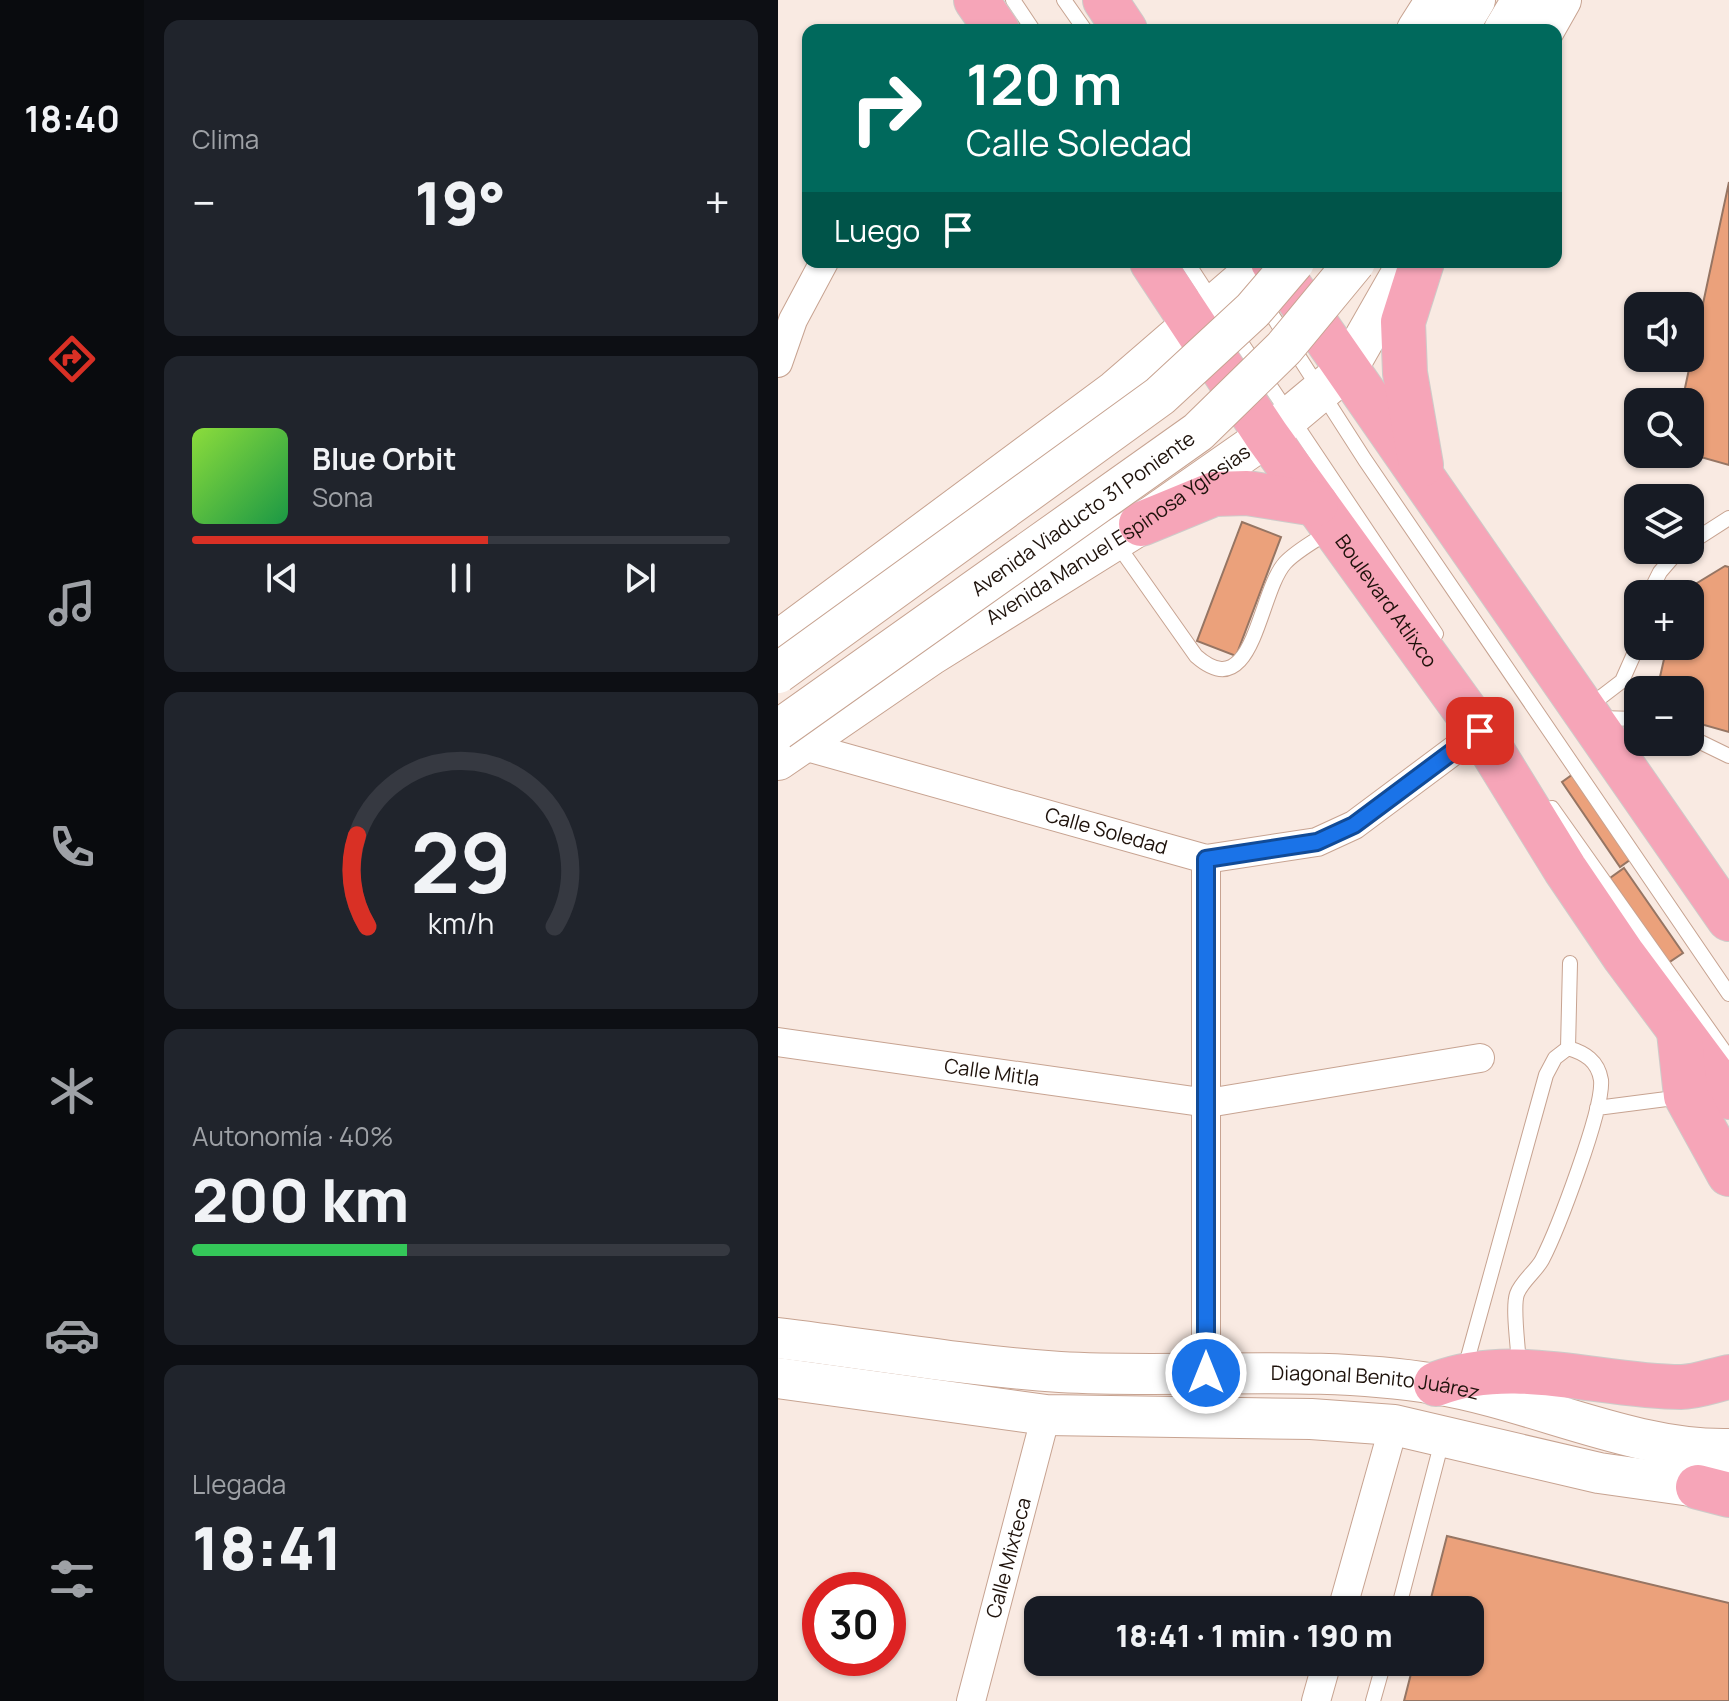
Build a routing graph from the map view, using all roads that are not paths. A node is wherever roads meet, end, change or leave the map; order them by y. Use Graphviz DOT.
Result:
graph roads {
  1 [pos="976,0"];
  2 [pos="1013,0"];
  3 [pos="1064,0"];
  4 [pos="1105,0"];
  5 [pos="1475,0"];
  6 [pos="1522,0"];
  7 [pos="1561,0"];
  8 [pos="1428,19"];
  9 [pos="993,24"];
  10 [pos="1029,24"];
  11 [pos="1081,24"];
  12 [pos="1121,24"];
  13 [pos="1508,24"];
  14 [pos="1547,24"];
  15 [pos="820,268"];
  16 [pos="1158,268"];
  17 [pos="1189,268"];
  18 [pos="1254,268"];
  19 [pos="1257,268"];
  20 [pos="1289,268"];
  21 [pos="1350,268"];
  22 [pos="1404,268"];
  23 [pos="1420,268"];
  24 [pos="1204,314"];
  25 [pos="786,317"];
  26 [pos="778,363"];
  27 [pos="1334,380"];
  28 [pos="1279,426"];
  29 [pos="1424,479"];
  30 [pos="1325,516"];
  31 [pos="1729,518"];
  32 [pos="1128,532"];
  33 [pos="1704,534"];
  34 [pos="871,572"];
  35 [pos="778,641"];
  36 [pos="1441,641"];
  37 [pos="931,655"];
  38 [pos="1631,660"];
  39 [pos="778,673"];
  40 [pos="1587,714"];
  41 [pos="1624,718"];
  42 [pos="1480,731"];
  43 [pos="1704,744"];
  44 [pos="785,745"];
  45 [pos="1729,756"];
  46 [pos="1547,800"];
  47 [pos="1206,859"];
  48 [pos="1729,919"];
  49 [pos="1570,963"];
  50 [pos="1729,994"];
  51 [pos="1679,1032"];
  52 [pos="778,1042"];
  53 [pos="1568,1048"];
  54 [pos="1480,1058"];
  55 [pos="1729,1058"];
  56 [pos="1686,1096"];
  57 [pos="1729,1097"];
  58 [pos="1208,1103"];
  59 [pos="1597,1108"];
  60 [pos="1729,1174"];
  61 [pos="1487,1288"];
  62 [pos="1516,1295"];
  63 [pos="778,1338"];
  64 [pos="1206,1373"];
  65 [pos="1520,1373"];
  66 [pos="1729,1377"];
  67 [pos="778,1378"];
  68 [pos="1450,1379"];
  69 [pos="1046,1415"];
  70 [pos="1394,1425"];
  71 [pos="1443,1437"];
  72 [pos="1729,1449"];
  73 [pos="1719,1490"];
  74 [pos="1346,1596"];
  75 [pos="1402,1596"];
  76 [pos="1323,1676"];
  77 [pos="1380,1676"];
  78 [pos="971,1701"];
  79 [pos="1316,1701"];
  80 [pos="1373,1701"];
  1 -- 9 [label="main road"];
  2 -- 10 [label="lane"];
  3 -- 11 [label="lane"];
  4 -- 12 [label="main road"];
  5 -- 8 [label="main road"];
  6 -- 13 [label="main road"];
  7 -- 14 [label="main road"];
  15 -- 25 [label="street"];
  16 -- 24 [label="main road, Boulevard Atlixco"];
  17 -- 24 [label="lane"];
  18 -- 24 [label="main road"];
  19 -- 27 [label="main road"];
  20 -- 39 [label="main road, bridge"];
  21 -- 44 [label="main road, Avenida Viaducto 31 Poniente, bridge"];
  22 -- 27 [label="main road, Avenida Manuel Espinosa Yglesias"];
  23 -- 29 [label="main road"];
  24 -- 28 [label="main road, Boulevard Atlixco"];
  24 -- 34 [label="main road"];
  25 -- 26 [label="street"];
  27 -- 28 [label="main road, Avenida Manuel Espinosa Yglesias"];
  27 -- 29 [label="main road"];
  27 -- 50 [label="lane"];
  28 -- 30 [label="main road, Boulevard Atlixco"];
  28 -- 32 [label="main road, Avenida Manuel Espinosa Yglesias"];
  28 -- 36 [label="lane"];
  29 -- 40 [label="main road"];
  30 -- 32 [label="main road"];
  30 -- 32 [label="lane"];
  30 -- 42 [label="main road, Boulevard Atlixco"];
  31 -- 33 [label="lane"];
  32 -- 37 [label="main road, Avenida Manuel Espinosa Yglesias"];
  34 -- 35 [label="main road"];
  34 -- 37 [label="main road"];
  37 -- 44 [label="main road, Avenida Manuel Espinosa Yglesias"];
  38 -- 40 [label="lane"];
  40 -- 41 [label="lane"];
  40 -- 48 [label="main road"];
  42 -- 47 [label="street, Calle Soledad"];
  42 -- 51 [label="main road, Boulevard Atlixco"];
  43 -- 45 [label="lane"];
  44 -- 47 [label="street, Calle Soledad"];
  46 -- 55 [label="lane"];
  47 -- 58 [label="street"];
  49 -- 53 [label="lane"];
  51 -- 56 [label="main road"];
  51 -- 57 [label="main road, Boulevard Atlixco"];
  52 -- 58 [label="street, Calle Mitla"];
  53 -- 59 [label="lane"];
  53 -- 61 [label="lane"];
  54 -- 58 [label="street, Calle Mitla"];
  56 -- 59 [label="lane"];
  56 -- 60 [label="main road"];
  58 -- 64 [label="street"];
  59 -- 62 [label="lane"];
  61 -- 62 [label="lane"];
  61 -- 68 [label="lane"];
  62 -- 65 [label="lane"];
  63 -- 64 [label="main road, Diagonal Benito Juárez"];
  64 -- 68 [label="main road, Diagonal Benito Juárez"];
  65 -- 66 [label="main road"];
  65 -- 68 [label="main road"];
  67 -- 69 [label="main road, Diagonal Benito Juárez"];
  68 -- 72 [label="main road, Diagonal Benito Juárez"];
  69 -- 70 [label="main road, Diagonal Benito Juárez"];
  69 -- 78 [label="street, Calle Mixteca"];
  70 -- 71 [label="main road, Diagonal Benito Juárez"];
  70 -- 74 [label="street"];
  71 -- 73 [label="main road, Diagonal Benito Juárez"];
  71 -- 75 [label="lane"];
  76 -- 79 [label="street"];
  77 -- 80 [label="lane"];
}
